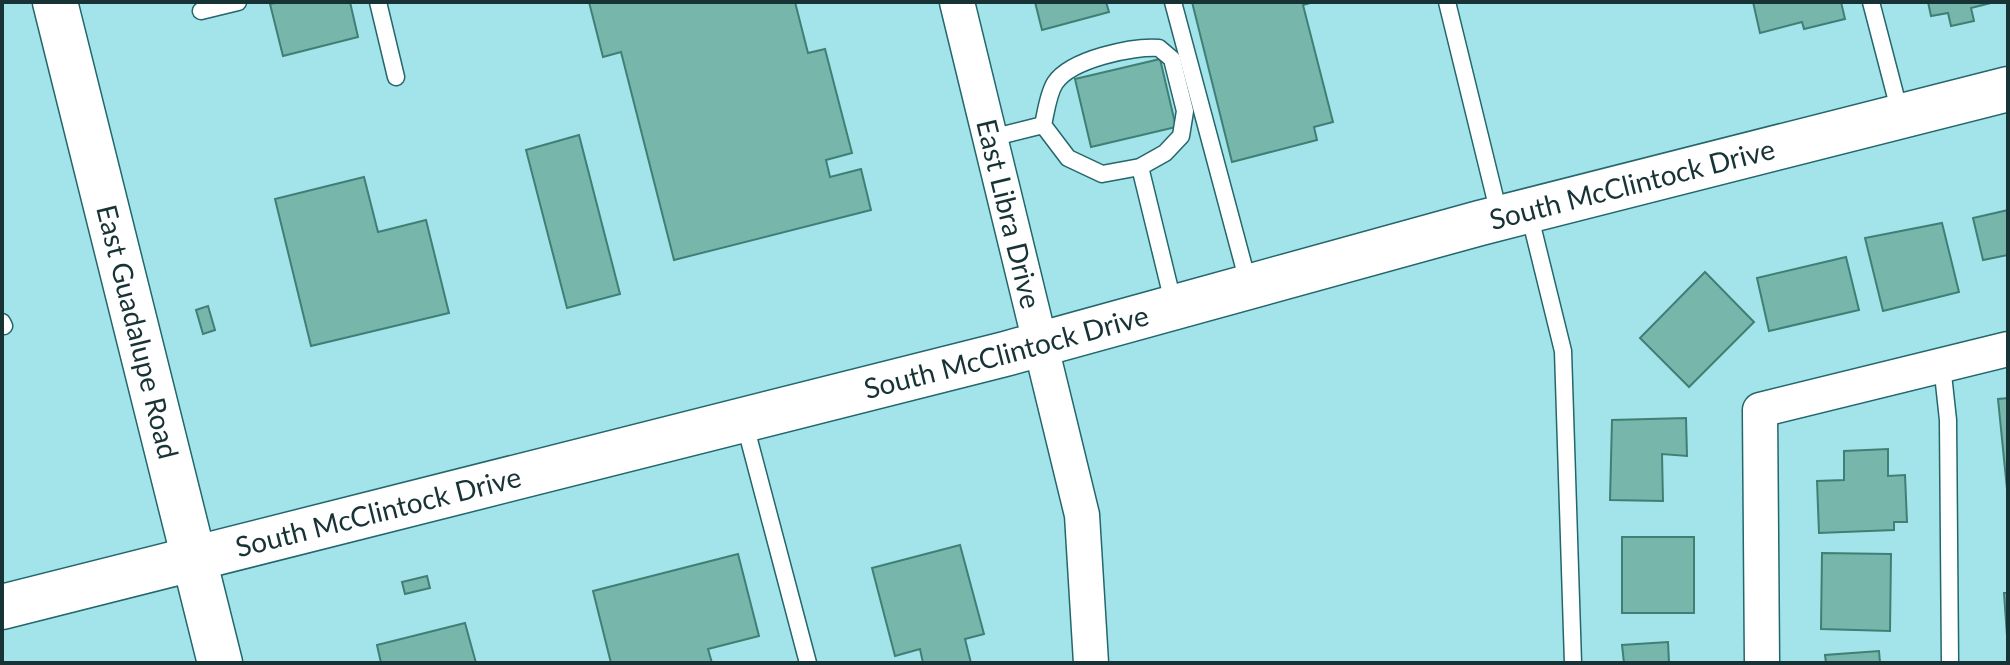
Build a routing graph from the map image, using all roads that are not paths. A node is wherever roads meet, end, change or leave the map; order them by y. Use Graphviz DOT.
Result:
graph roads {
  1 [pos="55,2"];
  2 [pos="238,2"];
  3 [pos="378,2"];
  4 [pos="957,2"];
  5 [pos="1173,2"];
  6 [pos="1447,2"];
  7 [pos="1871,2"];
  8 [pos="201,11"];
  9 [pos="396,77"];
  10 [pos="2008,89"];
  11 [pos="1900,116"];
  12 [pos="1043,125"];
  13 [pos="991,138"];
  14 [pos="1140,167"];
  15 [pos="1514,215"];
  16 [pos="1249,287"];
  17 [pos="1174,307"];
  18 [pos="1039,345"];
  19 [pos="2008,349"];
  20 [pos="1942,365"];
  21 [pos="744,420"];
  22 [pos="193,559"];
  23 [pos="2,607"];
  24 [pos="220,663"];
  25 [pos="808,663"];
  26 [pos="1091,663"];
  27 [pos="1573,663"];
  28 [pos="1762,663"];
  29 [pos="1950,663"];
  1 -- 22 [label="main road, East Guadalupe Road"];
  2 -- 8 [label="lane"];
  3 -- 9 [label="lane"];
  4 -- 13 [label="street, East Libra Drive"];
  5 -- 16 [label="lane"];
  6 -- 15 [label="lane"];
  7 -- 11 [label="lane"];
  10 -- 11 [label="main road, South McClintock Drive"];
  11 -- 15 [label="main road, South McClintock Drive"];
  12 -- 13 [label="lane"];
  12 -- 14 [label="lane"];
  12 -- 14 [label="lane"];
  13 -- 18 [label="street, East Libra Drive"];
  14 -- 17 [label="lane"];
  15 -- 16 [label="main road, South McClintock Drive"];
  15 -- 27 [label="lane"];
  16 -- 17 [label="main road, South McClintock Drive"];
  17 -- 18 [label="main road, South McClintock Drive"];
  18 -- 21 [label="main road, South McClintock Drive"];
  18 -- 26 [label="street, East Libra Drive"];
  19 -- 20 [label="street"];
  20 -- 28 [label="street"];
  20 -- 29 [label="lane"];
  21 -- 22 [label="main road, South McClintock Drive"];
  21 -- 25 [label="lane"];
  22 -- 23 [label="main road, South McClintock Drive"];
  22 -- 24 [label="main road, East Guadalupe Road"];
}
